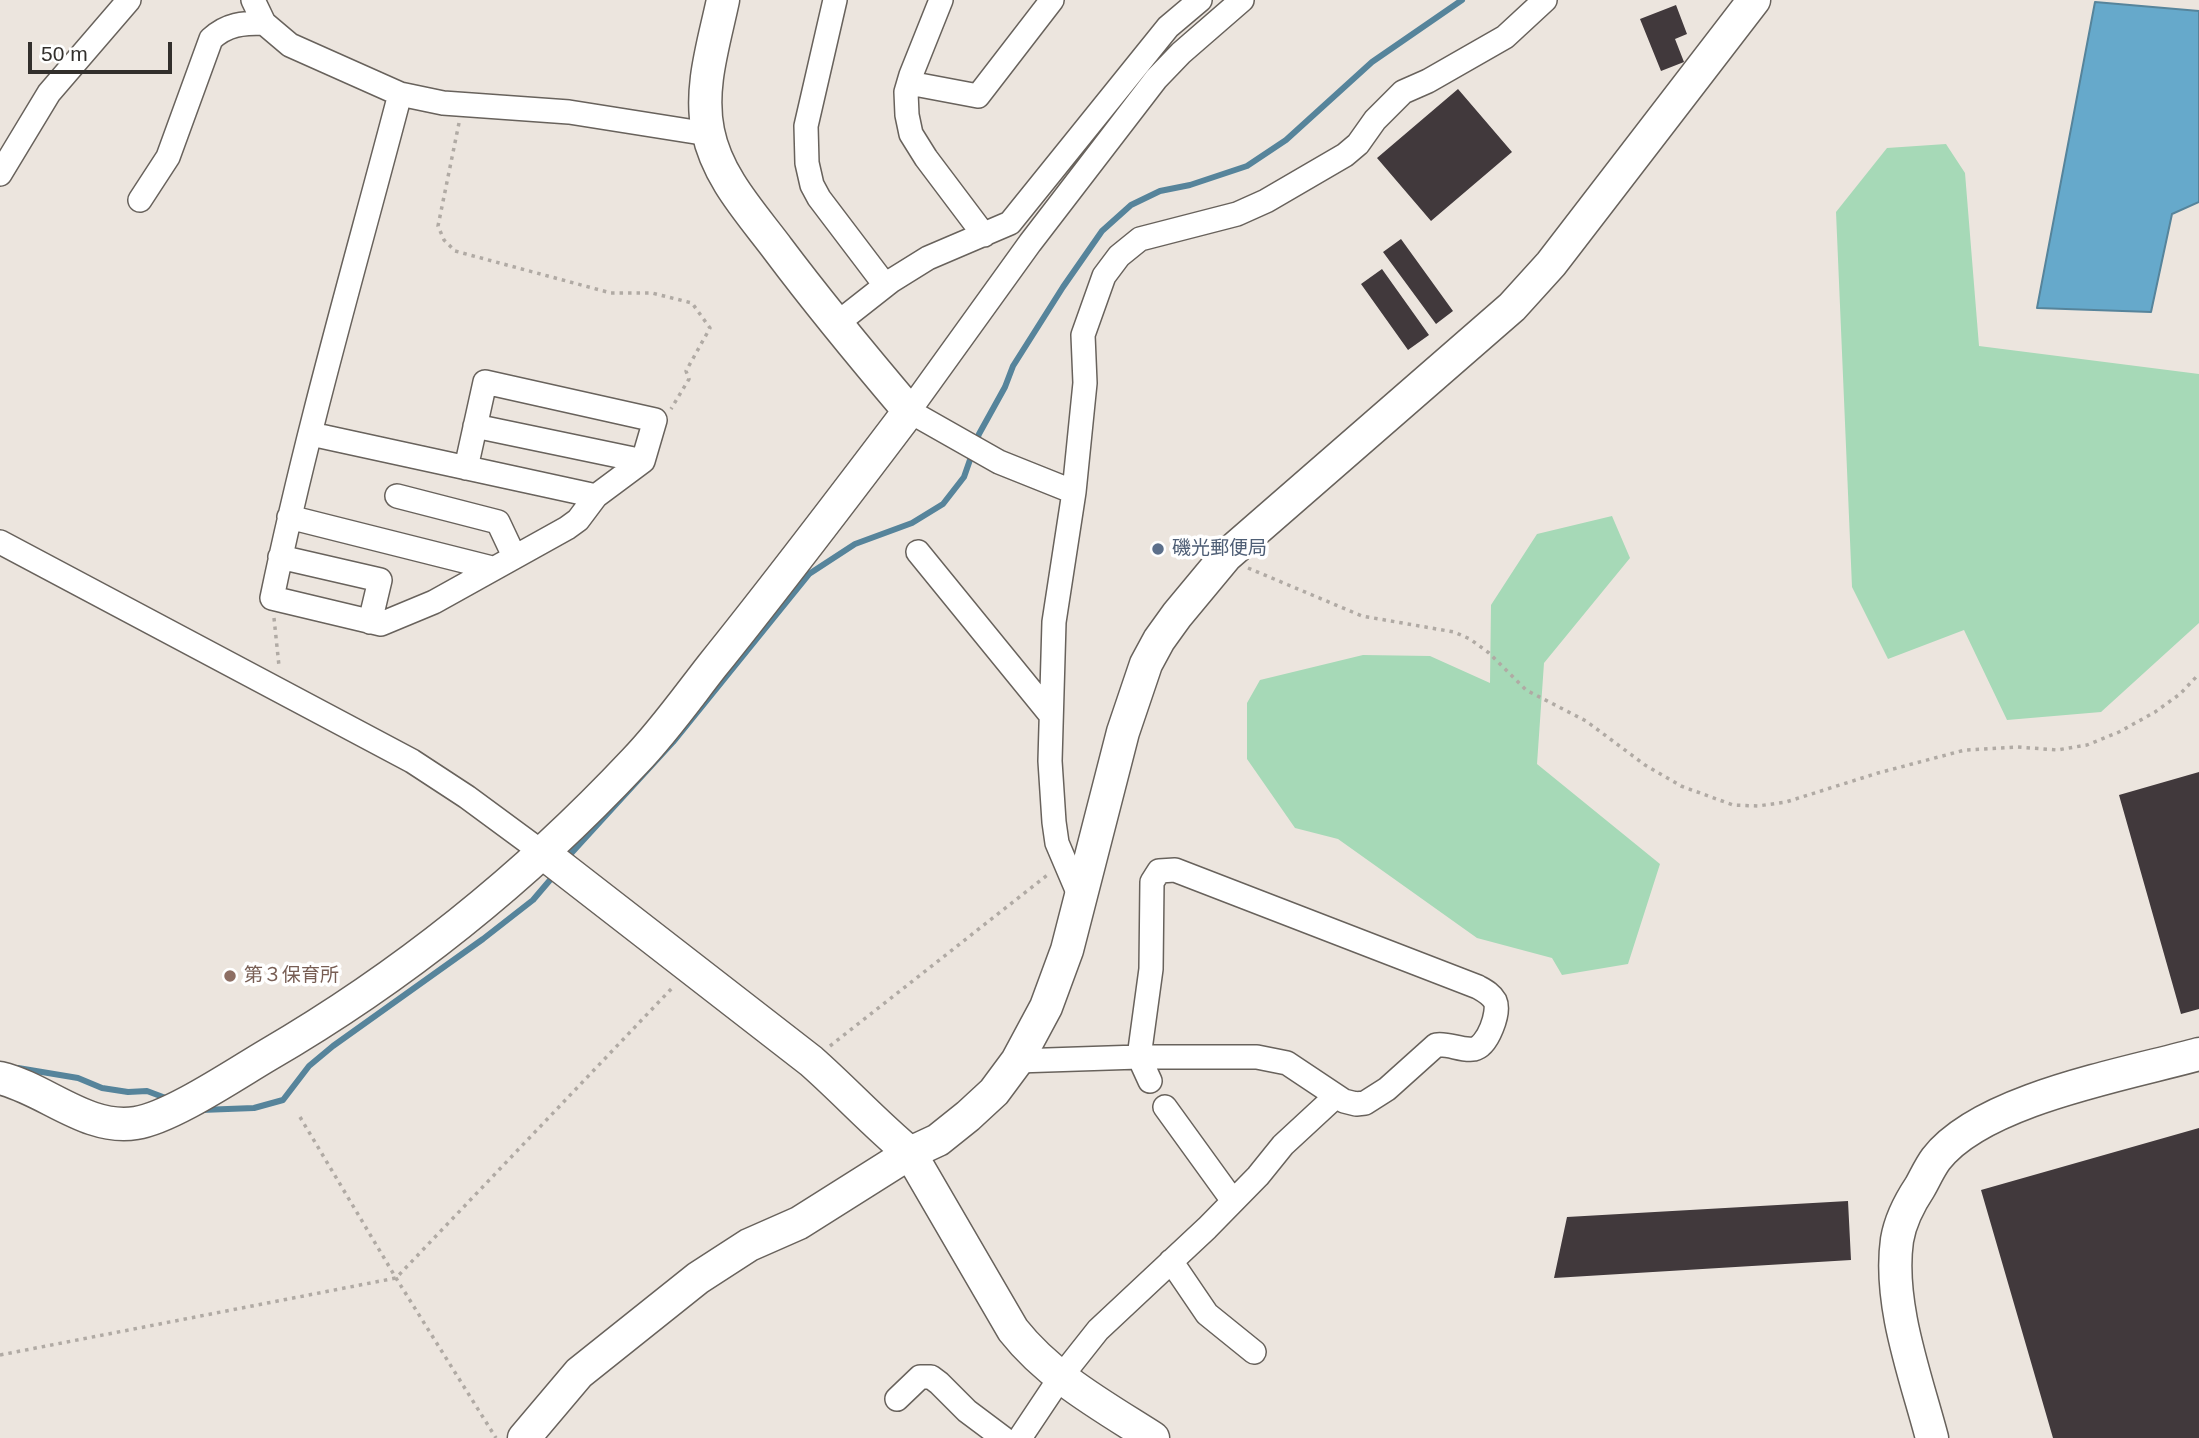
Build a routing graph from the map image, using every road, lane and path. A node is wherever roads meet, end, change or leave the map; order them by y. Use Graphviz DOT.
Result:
graph roads {
  1 [pos="129,0"];
  2 [pos="253,0"];
  3 [pos="723,0"];
  4 [pos="835,0"];
  5 [pos="941,0"];
  6 [pos="1052,0"];
  7 [pos="1200,0"];
  8 [pos="1242,0"];
  9 [pos="1545,0"];
  10 [pos="1754,0"];
  11 [pos="264,23"];
  12 [pos="909,83"];
  13 [pos="401,94"];
  14 [pos="463,104"];
  15 [pos="708,134"];
  16 [pos="0,174"];
  17 [pos="140,200"];
  18 [pos="984,235"];
  19 [pos="885,285"];
  20 [pos="835,325"];
  21 [pos="909,411"];
  22 [pos="655,420"];
  23 [pos="475,426"];
  24 [pos="310,434"];
  25 [pos="643,461"];
  26 [pos="466,468"];
  27 [pos="1074,492"];
  28 [pos="397,496"];
  29 [pos="596,496"];
  30 [pos="289,517"];
  31 [pos="0,542"];
  32 [pos="918,552"];
  33 [pos="514,556"];
  34 [pos="1226,556"];
  35 [pos="280,557"];
  36 [pos="492,568"];
  37 [pos="272,598"];
  38 [pos="370,622"];
  39 [pos="2199,674"];
  40 [pos="281,690"];
  41 [pos="1050,714"];
  42 [pos="1064,859"];
  43 [pos="553,860"];
  44 [pos="1080,897"];
  45 [pos="692,968"];
  46 [pos="2199,1054"];
  47 [pos="1139,1056"];
  48 [pos="811,1061"];
  49 [pos="1017,1061"];
  50 [pos="0,1078"];
  51 [pos="1150,1081"];
  52 [pos="1336,1096"];
  53 [pos="1165,1107"];
  54 [pos="300,1116"];
  55 [pos="910,1153"];
  56 [pos="1233,1200"];
  57 [pos="1171,1261"];
  58 [pos="396,1278"];
  59 [pos="1254,1352"];
  60 [pos="0,1355"];
  61 [pos="1060,1378"];
  62 [pos="897,1399"];
  63 [pos="496,1438"];
  64 [pos="524,1438"];
  65 [pos="1003,1438"];
  66 [pos="1020,1438"];
  67 [pos="1153,1438"];
  68 [pos="1932,1438"];
  1 -- 16 [label="street"];
  2 -- 11 [label="street"];
  3 -- 15 [label="street"];
  4 -- 19 [label="street"];
  5 -- 12 [label="street"];
  6 -- 12 [label="street"];
  7 -- 18 [label="street"];
  8 -- 21 [label="street"];
  9 -- 27 [label="street"];
  10 -- 34 [label="street"];
  11 -- 13 [label="street"];
  11 -- 17 [label="street"];
  12 -- 18 [label="street"];
  13 -- 14 [label="street"];
  13 -- 24 [label="street"];
  14 -- 15 [label="street"];
  14 -- 22 [label="path"];
  15 -- 20 [label="street"];
  18 -- 19 [label="street"];
  19 -- 20 [label="street"];
  20 -- 21 [label="street"];
  21 -- 27 [label="street"];
  21 -- 43 [label="street"];
  22 -- 23 [label="street"];
  22 -- 25 [label="street"];
  23 -- 25 [label="street"];
  23 -- 26 [label="street"];
  24 -- 26 [label="street"];
  24 -- 30 [label="street"];
  25 -- 29 [label="street"];
  26 -- 29 [label="street"];
  27 -- 41 [label="street"];
  28 -- 33 [label="street"];
  29 -- 33 [label="street"];
  30 -- 35 [label="street"];
  30 -- 36 [label="street"];
  31 -- 40 [label="street"];
  32 -- 41 [label="street"];
  33 -- 36 [label="street"];
  34 -- 39 [label="path"];
  34 -- 44 [label="street"];
  35 -- 37 [label="street"];
  35 -- 38 [label="street"];
  36 -- 38 [label="street"];
  37 -- 38 [label="street"];
  37 -- 40 [label="path"];
  40 -- 43 [label="street"];
  41 -- 42 [label="street"];
  42 -- 44 [label="street"];
  42 -- 48 [label="path"];
  43 -- 45 [label="street"];
  43 -- 50 [label="street"];
  44 -- 49 [label="street"];
  45 -- 48 [label="street"];
  45 -- 58 [label="path"];
  46 -- 68 [label="street"];
  47 -- 49 [label="street"];
  47 -- 51 [label="street"];
  47 -- 52 [label="street"];
  47 -- 52 [label="street"];
  48 -- 55 [label="street"];
  49 -- 55 [label="street"];
  52 -- 56 [label="street"];
  53 -- 56 [label="street"];
  54 -- 58 [label="path"];
  55 -- 61 [label="street"];
  55 -- 64 [label="street"];
  56 -- 57 [label="street"];
  57 -- 59 [label="street"];
  57 -- 61 [label="street"];
  58 -- 60 [label="path"];
  58 -- 63 [label="path"];
  61 -- 66 [label="street"];
  61 -- 67 [label="street"];
  62 -- 65 [label="street"];
}
